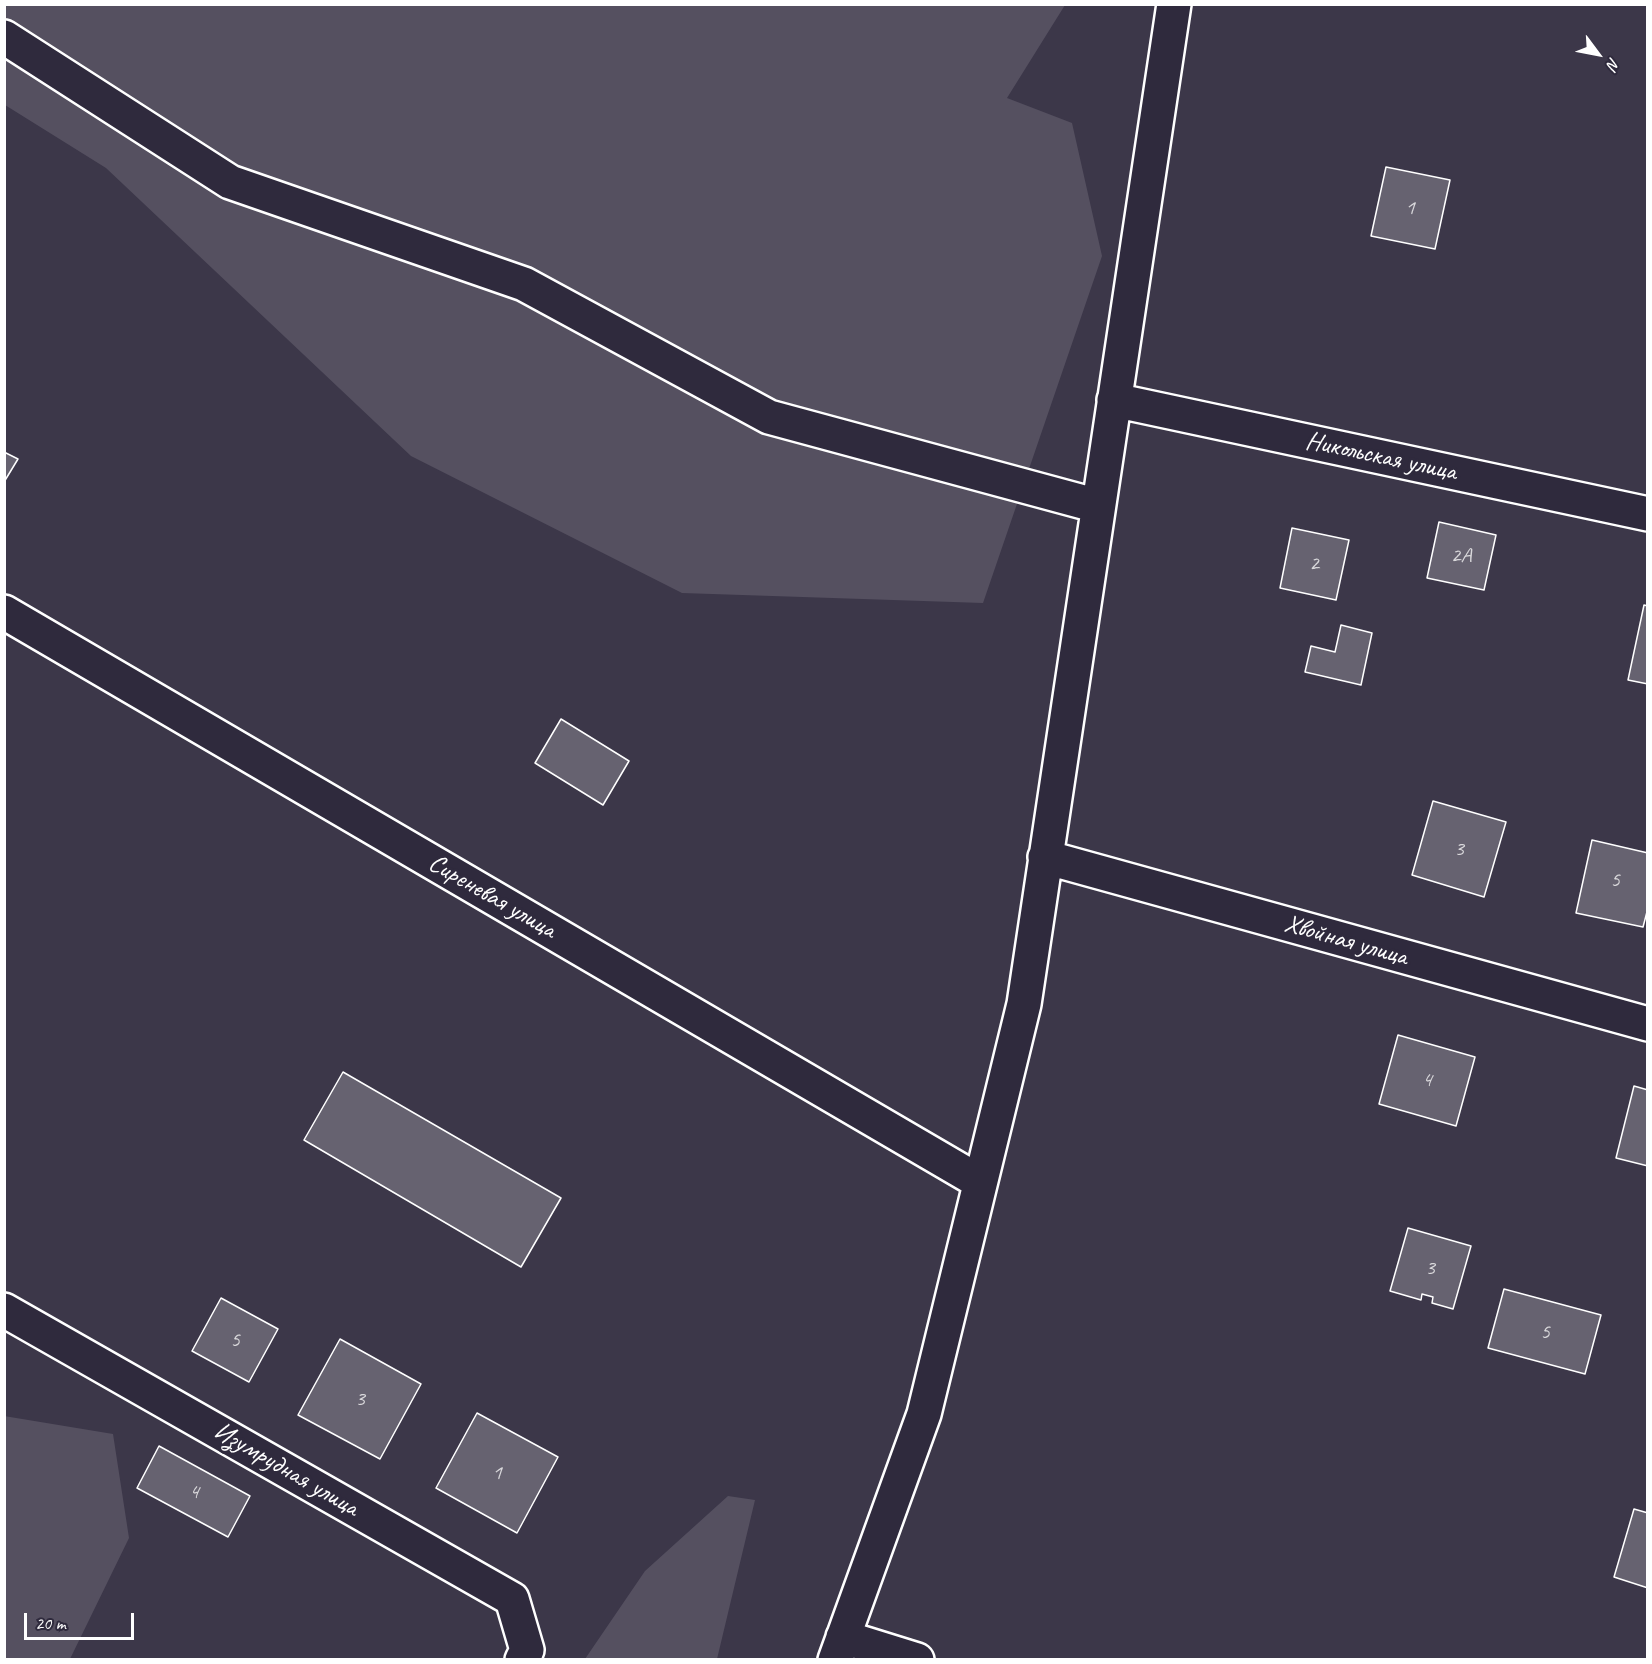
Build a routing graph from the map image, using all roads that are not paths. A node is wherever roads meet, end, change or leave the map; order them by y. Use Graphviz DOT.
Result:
graph roads {
  1 [pos="1173,4"];
  2 [pos="4,37"];
  3 [pos="1114,400"];
  4 [pos="1098,506"];
  5 [pos="1647,514"];
  6 [pos="4,612"];
  7 [pos="1045,857"];
  8 [pos="1647,1024"];
  9 [pos="980,1182"];
  10 [pos="4,1310"];
  11 [pos="839,1648"];
  12 [pos="522,1659"];
  13 [pos="916,1659"];
  1 -- 3 [label="street"];
  2 -- 4 [label="street"];
  3 -- 4 [label="street"];
  3 -- 5 [label="street, Никольская улица"];
  4 -- 7 [label="street"];
  6 -- 9 [label="street, Сиреневая улица"];
  7 -- 8 [label="street, Хвойная улица"];
  7 -- 9 [label="street"];
  9 -- 11 [label="street"];
  10 -- 12 [label="street, Изумрудная улица"];
  11 -- 13 [label="street"];
}
